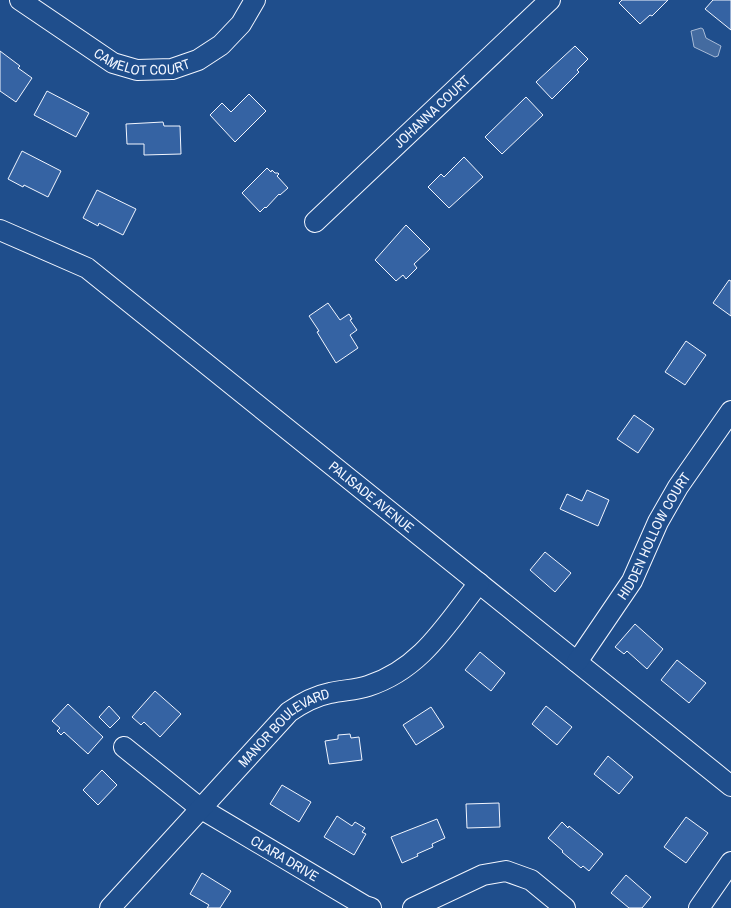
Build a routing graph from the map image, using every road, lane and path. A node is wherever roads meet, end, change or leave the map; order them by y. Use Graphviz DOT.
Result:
graph roads {
  1 [pos="20,0"];
  2 [pos="255,0"];
  3 [pos="550,0"];
  4 [pos="315,222"];
  5 [pos="1,233"];
  6 [pos="731,411"];
  7 [pos="479,583"];
  8 [pos="577,662"];
  9 [pos="124,747"];
  10 [pos="731,786"];
  11 [pos="200,808"];
  12 [pos="731,862"];
  13 [pos="110,908"];
  14 [pos="371,908"];
  15 [pos="413,908"];
  16 [pos="565,908"];
  17 [pos="699,908"];
  1 -- 2 [label="street, CAMELOT COURT"];
  3 -- 4 [label="street, JOHANNA COURT"];
  5 -- 7 [label="street, PALISADE AVENUE"];
  6 -- 8 [label="street, HIDDEN HOLLOW COURT"];
  7 -- 8 [label="street, PALISADE AVENUE"];
  7 -- 11 [label="street, MANOR BOULEVARD"];
  8 -- 10 [label="street, PALISADE AVENUE"];
  9 -- 11 [label="street, CLARA DRIVE"];
  11 -- 13 [label="street, MANOR BOULEVARD"];
  11 -- 14 [label="street, CLARA DRIVE"];
  12 -- 17 [label="street"];
  15 -- 16 [label="street"];
}
